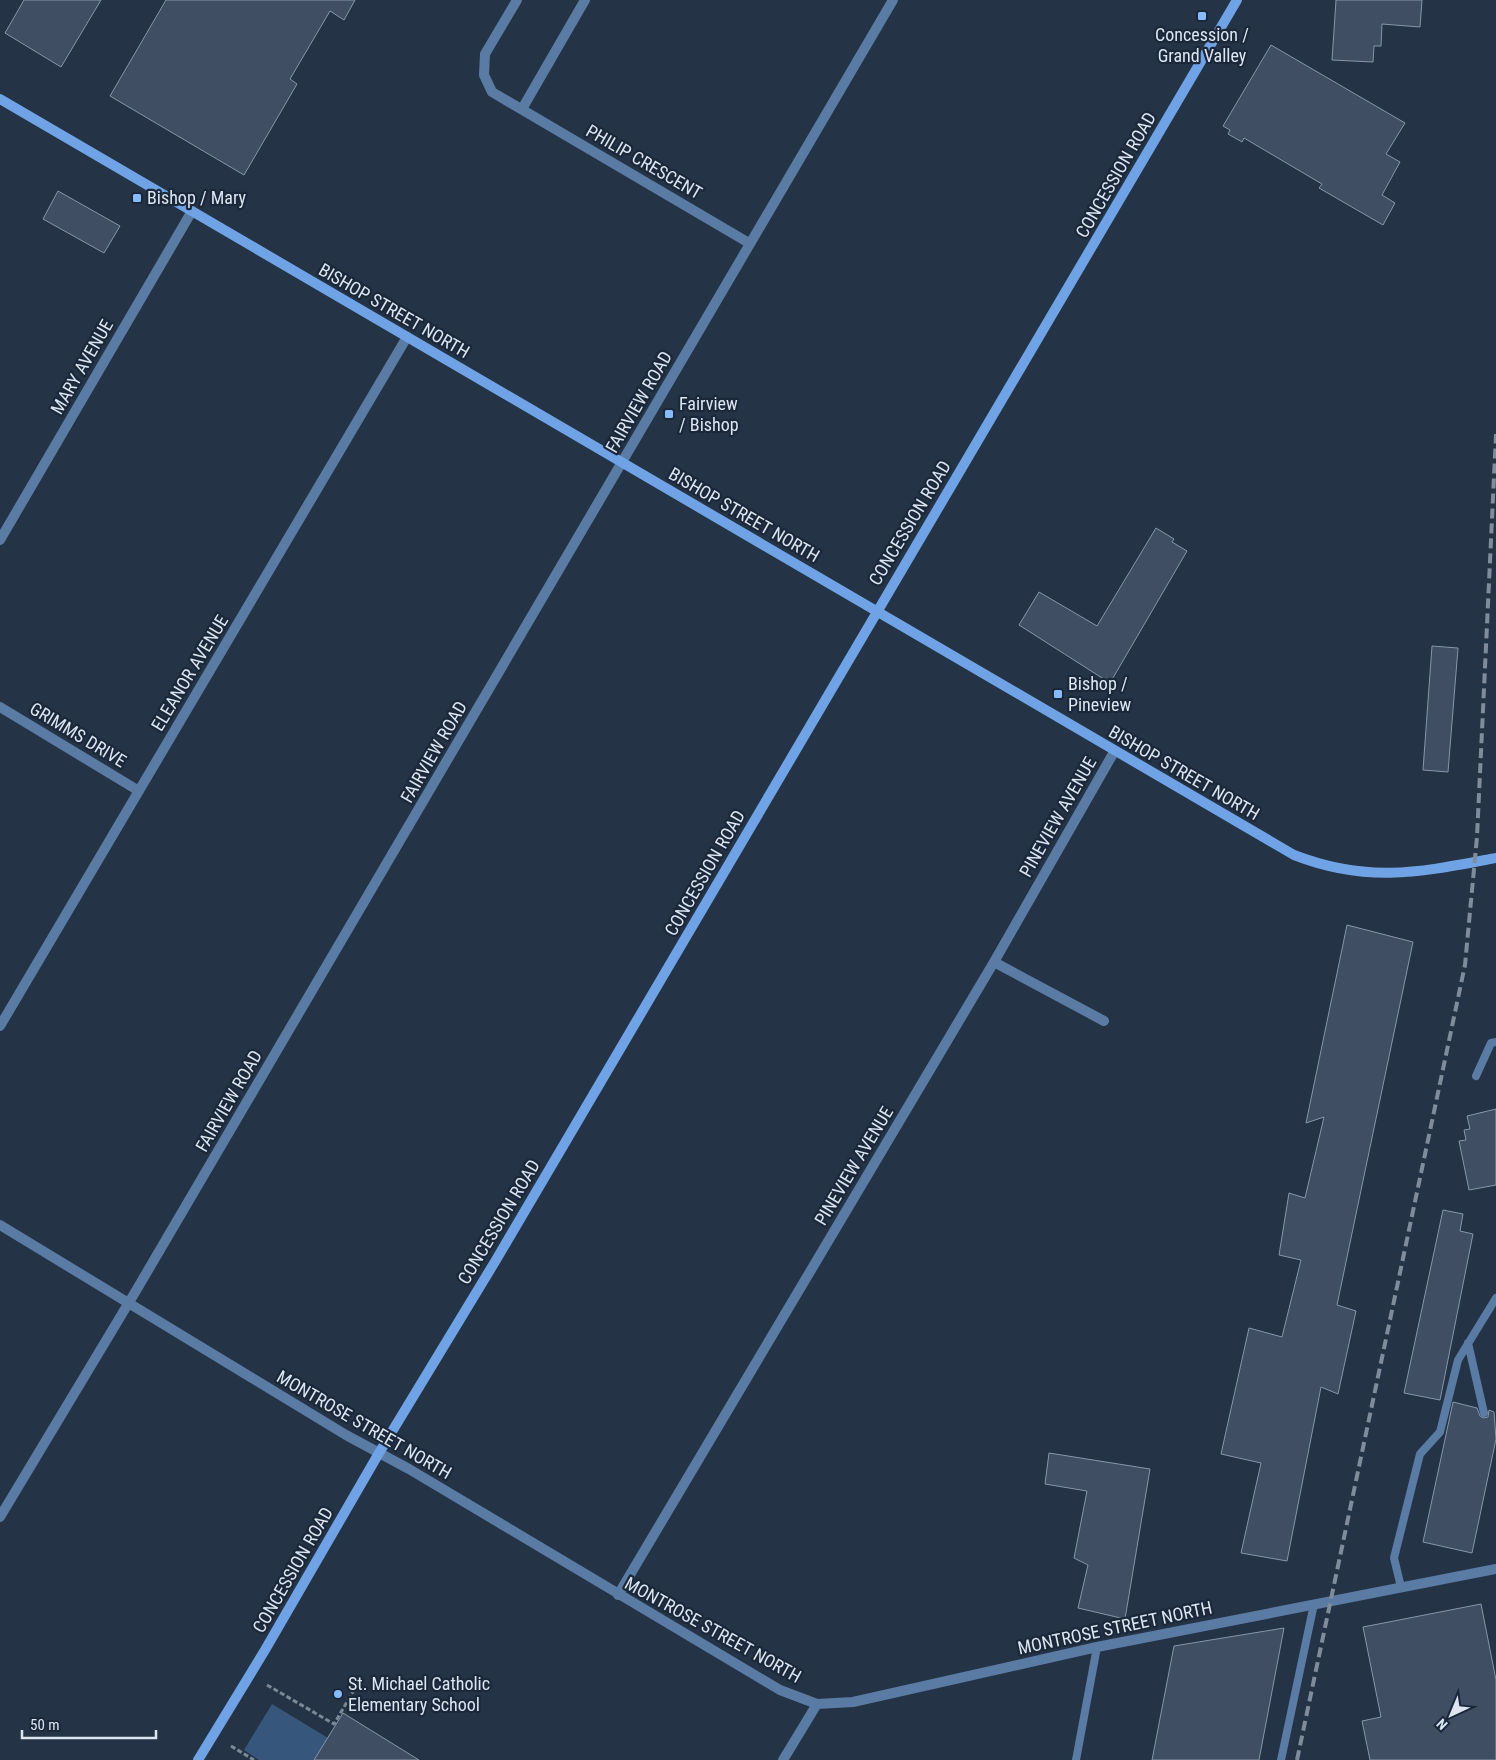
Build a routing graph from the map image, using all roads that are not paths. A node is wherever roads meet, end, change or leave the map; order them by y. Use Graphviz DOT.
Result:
graph roads {
  1 [pos="517,0"];
  2 [pos="585,0"];
  3 [pos="892,0"];
  4 [pos="1237,0"];
  5 [pos="0,99"];
  6 [pos="522,109"];
  7 [pos="192,211"];
  8 [pos="749,243"];
  9 [pos="407,337"];
  10 [pos="622,464"];
  11 [pos="0,540"];
  12 [pos="876,612"];
  13 [pos="0,706"];
  14 [pos="1114,752"];
  15 [pos="139,791"];
  16 [pos="1496,858"];
  17 [pos="994,962"];
  18 [pos="1104,1021"];
  19 [pos="0,1026"];
  20 [pos="1496,1042"];
  21 [pos="1476,1076"];
  22 [pos="0,1225"];
  23 [pos="1496,1298"];
  24 [pos="129,1303"];
  25 [pos="1468,1343"];
  26 [pos="1484,1413"];
  27 [pos="379,1453"];
  28 [pos="0,1518"];
  29 [pos="1496,1569"];
  30 [pos="1401,1587"];
  31 [pos="618,1595"];
  32 [pos="1314,1604"];
  33 [pos="1097,1647"];
  34 [pos="817,1704"];
  35 [pos="198,1760"];
  36 [pos="783,1760"];
  37 [pos="1076,1760"];
  38 [pos="1281,1760"];
  1 -- 6 [label="street, PHILIP CRESCENT"];
  2 -- 6 [label="street"];
  3 -- 8 [label="street, FAIRVIEW ROAD"];
  4 -- 12 [label="main road, CONCESSION ROAD"];
  5 -- 7 [label="main road, BISHOP STREET NORTH"];
  6 -- 8 [label="street, PHILIP CRESCENT"];
  7 -- 9 [label="main road, BISHOP STREET NORTH"];
  7 -- 11 [label="street, MARY AVENUE"];
  8 -- 10 [label="street, FAIRVIEW ROAD"];
  9 -- 10 [label="main road, BISHOP STREET NORTH"];
  9 -- 15 [label="street, ELEANOR AVENUE"];
  10 -- 12 [label="main road, BISHOP STREET NORTH"];
  10 -- 24 [label="street, FAIRVIEW ROAD"];
  12 -- 14 [label="main road, BISHOP STREET NORTH"];
  12 -- 27 [label="main road, CONCESSION ROAD"];
  13 -- 15 [label="street, GRIMMS DRIVE"];
  14 -- 16 [label="main road, BISHOP STREET NORTH"];
  14 -- 17 [label="street, PINEVIEW AVENUE"];
  15 -- 19 [label="street, ELEANOR AVENUE"];
  17 -- 18 [label="street"];
  17 -- 31 [label="street, PINEVIEW AVENUE"];
  20 -- 21 [label="lane"];
  22 -- 24 [label="street, MONTROSE STREET NORTH"];
  23 -- 25 [label="lane"];
  24 -- 27 [label="street, MONTROSE STREET NORTH"];
  24 -- 28 [label="street, FAIRVIEW ROAD"];
  25 -- 26 [label="lane"];
  25 -- 30 [label="lane"];
  27 -- 31 [label="street, MONTROSE STREET NORTH"];
  27 -- 35 [label="main road, CONCESSION ROAD"];
  29 -- 30 [label="street, MONTROSE STREET NORTH"];
  30 -- 32 [label="street, MONTROSE STREET NORTH"];
  31 -- 34 [label="street, MONTROSE STREET NORTH"];
  32 -- 33 [label="street, MONTROSE STREET NORTH"];
  32 -- 38 [label="lane"];
  33 -- 34 [label="street, MONTROSE STREET NORTH"];
  33 -- 37 [label="lane"];
  34 -- 36 [label="street"];
}
